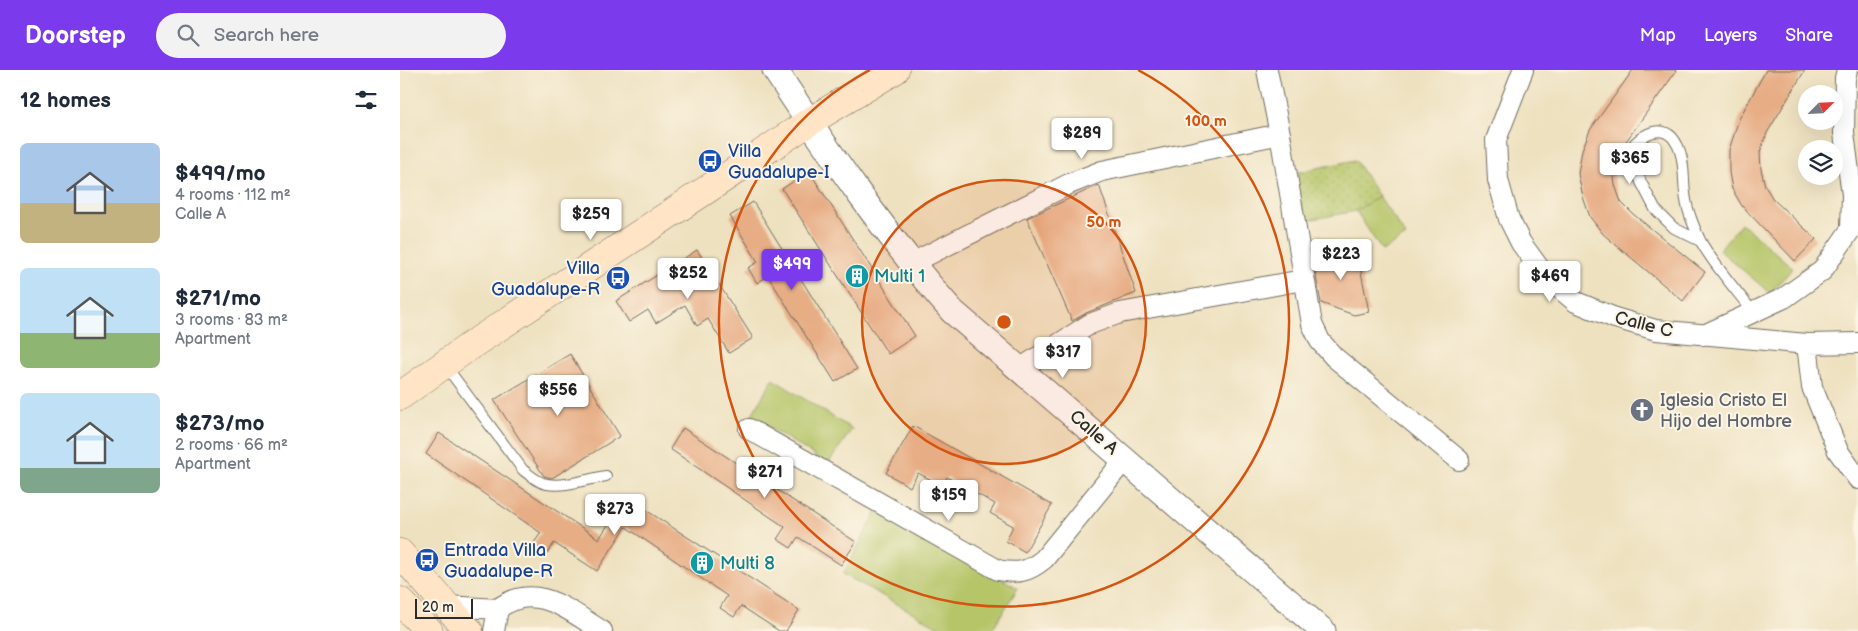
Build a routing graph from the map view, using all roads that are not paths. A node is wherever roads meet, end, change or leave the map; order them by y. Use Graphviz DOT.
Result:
graph roads {
  1 [pos="775,70"];
  2 [pos="895,70"];
  3 [pos="1267,70"];
  4 [pos="1523,70"];
  5 [pos="1847,70"];
  6 [pos="809,122"];
  7 [pos="1280,134"];
  8 [pos="1700,241"];
  9 [pos="910,264"];
  10 [pos="1303,280"];
  11 [pos="1753,312"];
  12 [pos="1704,335"];
  13 [pos="1858,343"];
  14 [pos="1807,344"];
  15 [pos="444,365"];
  16 [pos="1021,368"];
  17 [pos="400,396"];
  18 [pos="749,429"];
  19 [pos="1125,459"];
  20 [pos="1459,460"];
  21 [pos="606,476"];
  22 [pos="1858,479"];
  23 [pos="400,552"];
  24 [pos="400,602"];
  25 [pos="446,606"];
  26 [pos="498,609"];
  27 [pos="429,631"];
  28 [pos="469,631"];
  29 [pos="494,631"];
  30 [pos="602,631"];
  31 [pos="1323,631"];
  1 -- 6 [label="street, Calle A"];
  2 -- 6 [label="main road"];
  3 -- 7 [label="street"];
  4 -- 12 [label="street, Calle C"];
  5 -- 11 [label="street"];
  6 -- 9 [label="street, Calle A"];
  6 -- 15 [label="main road"];
  7 -- 9 [label="street"];
  7 -- 10 [label="street"];
  8 -- 8 [label="lane"];
  8 -- 11 [label="lane"];
  9 -- 16 [label="street, Calle A"];
  10 -- 16 [label="street"];
  10 -- 20 [label="street"];
  11 -- 12 [label="street"];
  12 -- 14 [label="street, Calle C"];
  13 -- 14 [label="street, Calle C"];
  14 -- 22 [label="street"];
  15 -- 17 [label="main road"];
  15 -- 21 [label="lane"];
  16 -- 19 [label="street, Calle A"];
  18 -- 19 [label="street"];
  19 -- 31 [label="street, Calle A"];
  23 -- 25 [label="main road"];
  24 -- 27 [label="main road"];
  25 -- 26 [label="street"];
  25 -- 28 [label="main road"];
  26 -- 29 [label="street"];
  26 -- 30 [label="street"];
}
